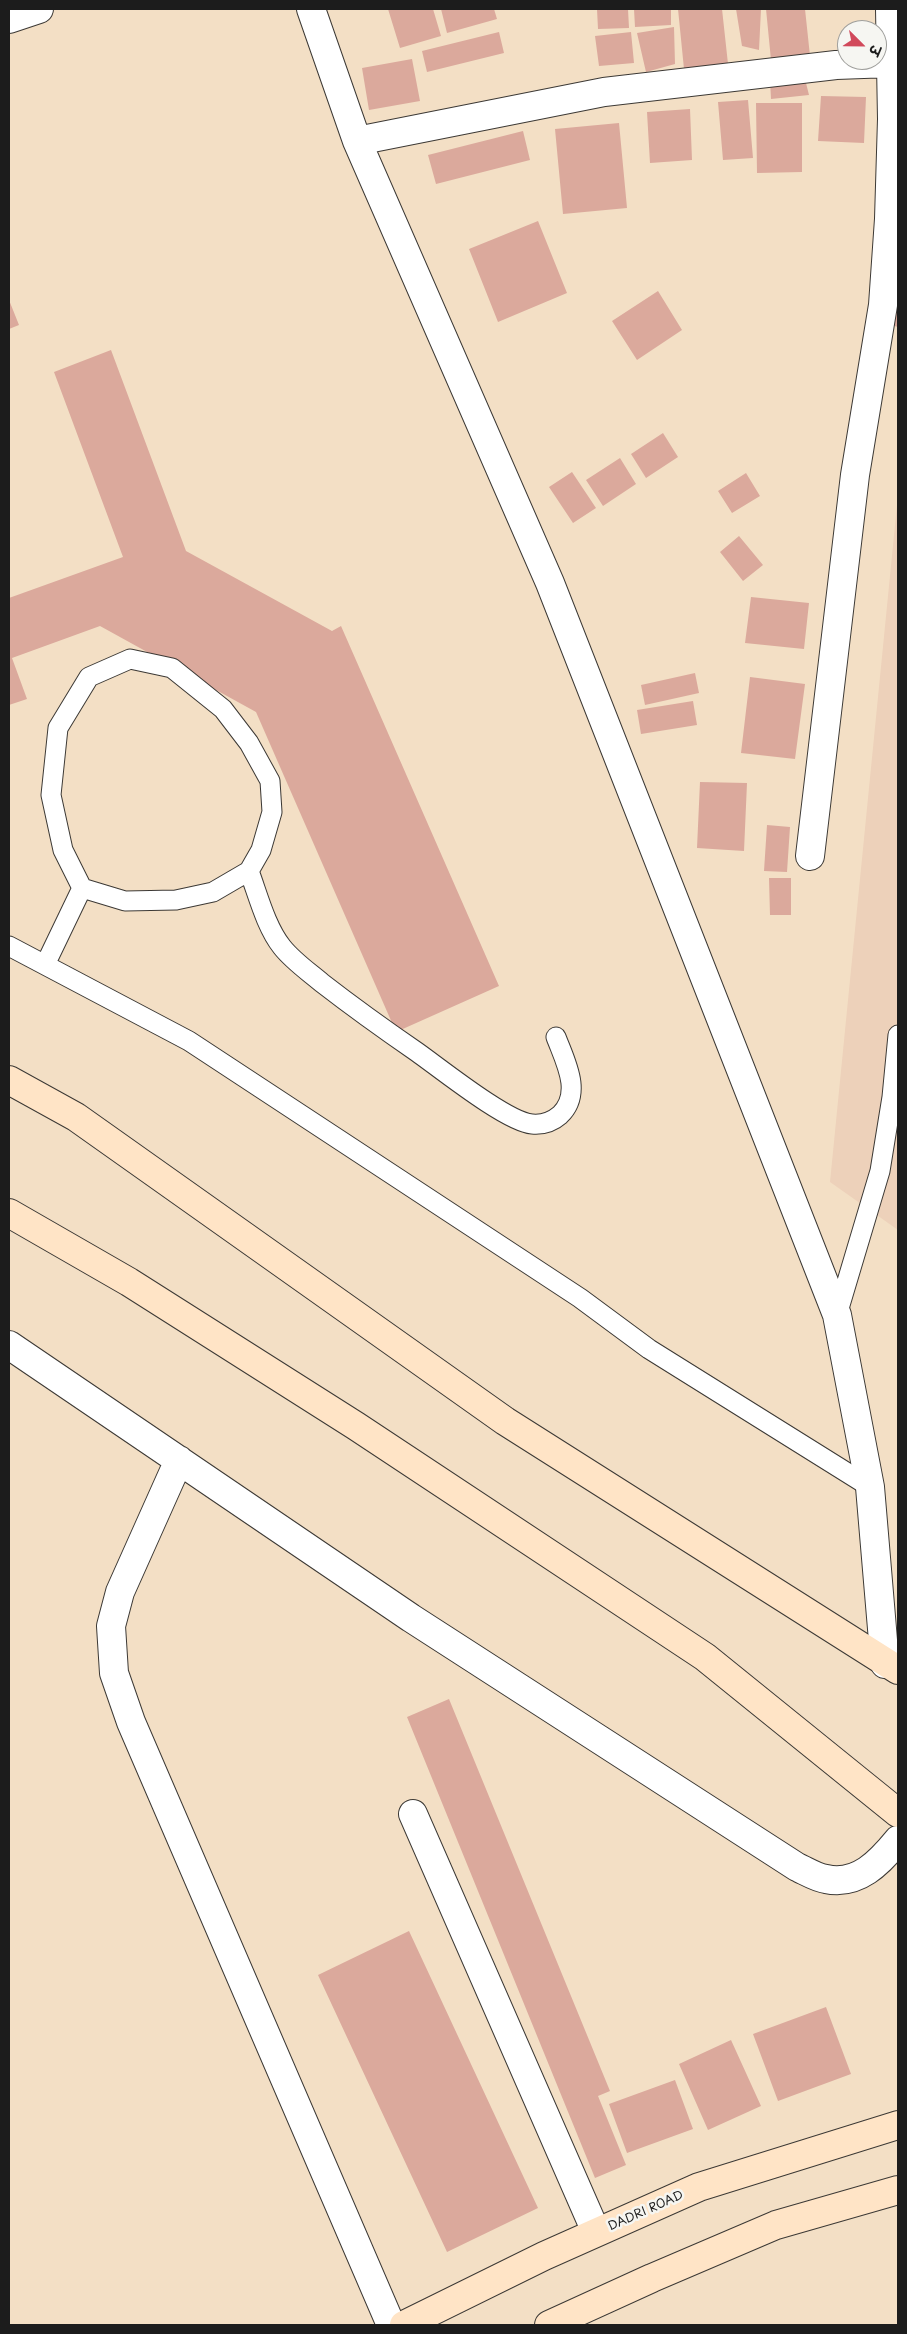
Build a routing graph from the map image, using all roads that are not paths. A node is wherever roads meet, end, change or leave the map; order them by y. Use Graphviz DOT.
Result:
graph roads {
  1 [pos="40,9"];
  2 [pos="311,9"];
  3 [pos="890,9"];
  4 [pos="9,19"];
  5 [pos="891,63"];
  6 [pos="357,141"];
  7 [pos="810,856"];
  8 [pos="249,871"];
  9 [pos="82,888"];
  10 [pos="9,946"];
  11 [pos="45,965"];
  12 [pos="898,1035"];
  13 [pos="556,1037"];
  14 [pos="9,1080"];
  15 [pos="9,1212"];
  16 [pos="837,1315"];
  17 [pos="9,1345"];
  18 [pos="179,1460"];
  19 [pos="870,1488"];
  20 [pos="892,1667"];
  21 [pos="898,1813"];
  22 [pos="413,1814"];
  23 [pos="898,1840"];
  24 [pos="898,2125"];
  25 [pos="898,2190"];
  26 [pos="596,2232"];
  27 [pos="391,2325"];
  28 [pos="404,2325"];
  29 [pos="549,2325"];
  1 -- 4 [label="street"];
  2 -- 6 [label="street"];
  3 -- 5 [label="street"];
  5 -- 6 [label="street"];
  5 -- 7 [label="street"];
  6 -- 16 [label="street"];
  8 -- 9 [label="lane"];
  8 -- 9 [label="lane"];
  8 -- 13 [label="lane"];
  9 -- 11 [label="lane"];
  10 -- 11 [label="lane"];
  11 -- 19 [label="lane"];
  12 -- 16 [label="lane"];
  14 -- 20 [label="main road"];
  15 -- 21 [label="main road"];
  16 -- 19 [label="street"];
  17 -- 18 [label="street"];
  18 -- 23 [label="street"];
  18 -- 27 [label="street"];
  19 -- 20 [label="street"];
  22 -- 26 [label="street"];
  24 -- 26 [label="main road, DADRI ROAD"];
  25 -- 29 [label="main road"];
  26 -- 28 [label="main road, DADRI ROAD"];
}
